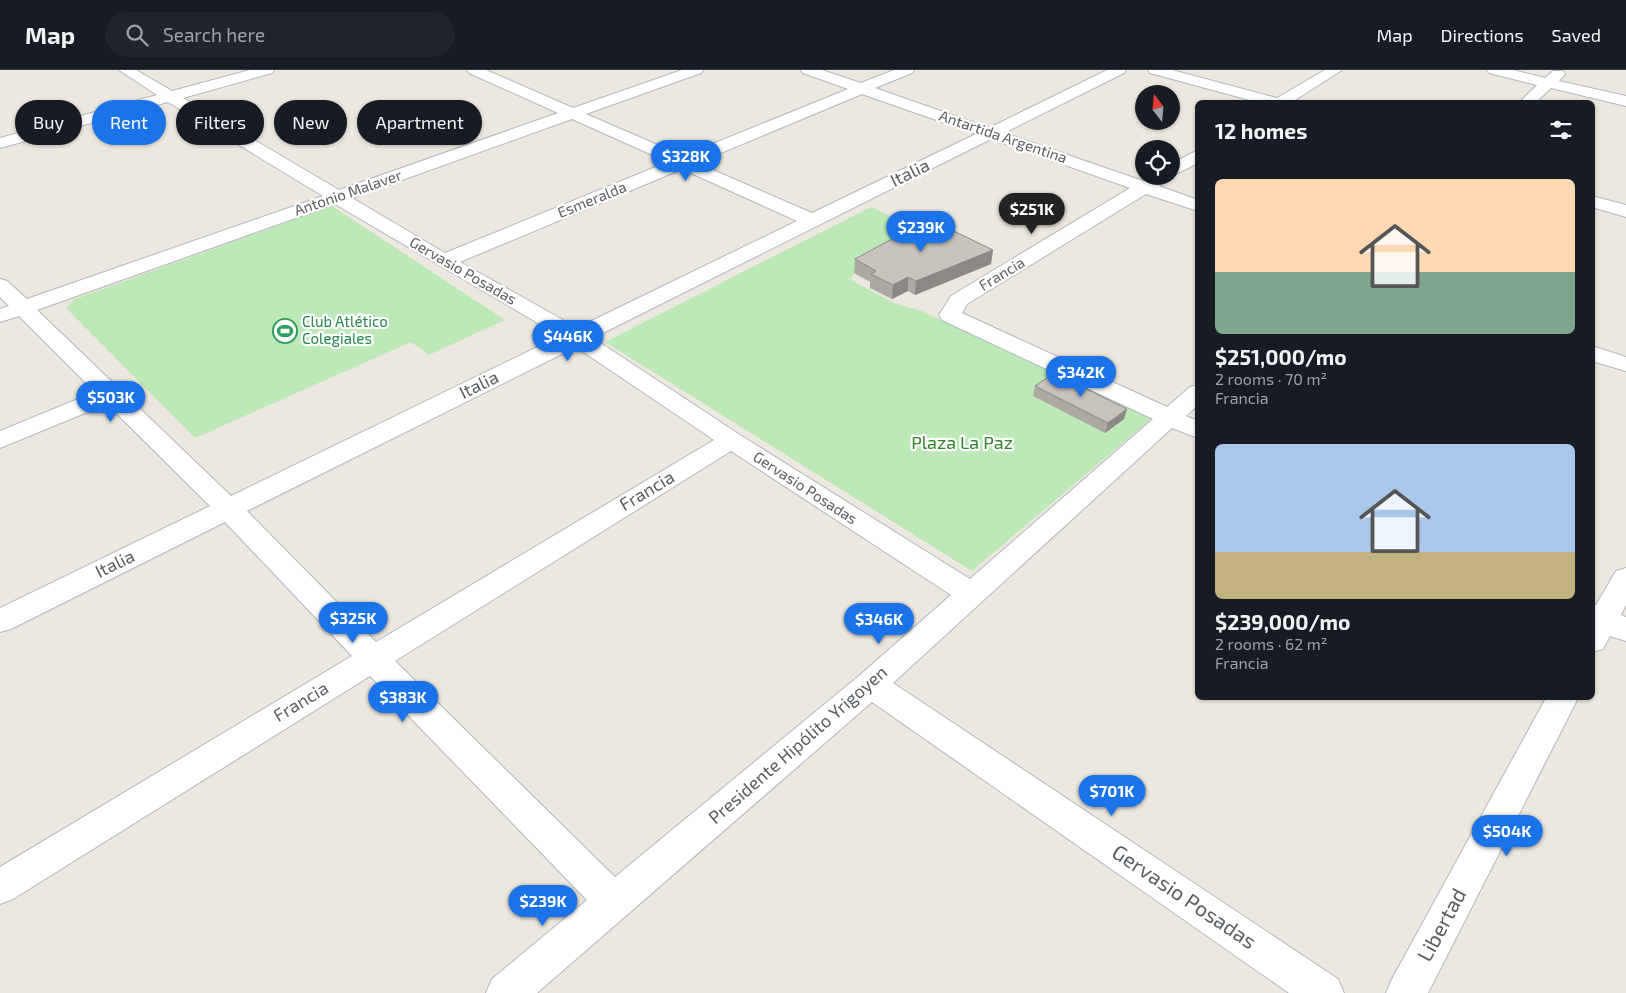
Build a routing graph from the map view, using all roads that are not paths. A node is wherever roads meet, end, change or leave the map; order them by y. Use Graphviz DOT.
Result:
graph roads {
  1 [pos="126,70"];
  2 [pos="267,70"];
  3 [pos="474,70"];
  4 [pos="696,70"];
  5 [pos="808,70"];
  6 [pos="907,70"];
  7 [pos="1119,70"];
  8 [pos="1155,70"];
  9 [pos="1335,70"];
  10 [pos="1494,70"];
  11 [pos="1563,70"];
  12 [pos="1548,83"];
  13 [pos="862,89"];
  14 [pos="169,97"];
  15 [pos="1266,100"];
  16 [pos="1285,100"];
  17 [pos="1529,100"];
  18 [pos="1626,101"];
  19 [pos="572,114"];
  20 [pos="991,133"];
  21 [pos="0,143"];
  22 [pos="1195,157"];
  23 [pos="682,162"];
  24 [pos="1180,166"];
  25 [pos="1148,185"];
  26 [pos="1145,187"];
  27 [pos="338,196"];
  28 [pos="1595,202"];
  29 [pos="1195,205"];
  30 [pos="1626,211"];
  31 [pos="814,221"];
  32 [pos="444,261"];
  33 [pos="0,285"];
  34 [pos="23,308"];
  35 [pos="0,316"];
  36 [pos="577,337"];
  37 [pos="1626,345"];
  38 [pos="1595,353"];
  39 [pos="1595,354"];
  40 [pos="1626,364"];
  41 [pos="110,394"];
  42 [pos="1195,395"];
  43 [pos="1169,418"];
  44 [pos="1195,430"];
  45 [pos="0,440"];
  46 [pos="731,440"];
  47 [pos="228,508"];
  48 [pos="1626,578"];
  49 [pos="971,594"];
  50 [pos="0,621"];
  51 [pos="1604,626"];
  52 [pos="373,659"];
  53 [pos="871,684"];
  54 [pos="1561,700"];
  55 [pos="0,887"];
  56 [pos="614,902"];
  57 [pos="506,993"];
  58 [pos="1324,993"];
  59 [pos="1406,993"];
  1 -- 14 [label="street, Gervasio Posadas"];
  2 -- 14 [label="street"];
  3 -- 19 [label="street"];
  4 -- 19 [label="street, Antonio Malaver"];
  5 -- 13 [label="street, Antartida Argentina"];
  6 -- 13 [label="street, Esmeralda"];
  7 -- 20 [label="street, Italia"];
  8 -- 15 [label="street"];
  9 -- 16 [label="street"];
  10 -- 12 [label="street"];
  11 -- 12 [label="street"];
  12 -- 17 [label="street"];
  12 -- 18 [label="street"];
  13 -- 20 [label="street, Antartida Argentina"];
  13 -- 23 [label="street, Esmeralda"];
  14 -- 21 [label="street"];
  14 -- 27 [label="street, Gervasio Posadas"];
  19 -- 23 [label="street"];
  19 -- 27 [label="street, Antonio Malaver"];
  20 -- 26 [label="street, Antartida Argentina"];
  20 -- 31 [label="street, Italia"];
  22 -- 24 [label="street"];
  23 -- 31 [label="street"];
  23 -- 32 [label="street, Esmeralda"];
  25 -- 26 [label="street, Francia"];
  26 -- 29 [label="street, Antartida Argentina"];
  26 -- 43 [label="street, Francia"];
  27 -- 32 [label="street, Gervasio Posadas"];
  27 -- 34 [label="street, Antonio Malaver"];
  28 -- 30 [label="street"];
  31 -- 36 [label="street, Italia"];
  32 -- 36 [label="street, Gervasio Posadas"];
  33 -- 34 [label="street"];
  34 -- 35 [label="street, Antonio Malaver"];
  34 -- 41 [label="street"];
  36 -- 46 [label="street, Gervasio Posadas"];
  36 -- 47 [label="street, Italia"];
  37 -- 38 [label="street"];
  39 -- 40 [label="street"];
  41 -- 45 [label="street"];
  41 -- 47 [label="street"];
  42 -- 43 [label="street, Presidente Hipólito Yrigoyen"];
  43 -- 44 [label="street"];
  43 -- 49 [label="street, Presidente Hipólito Yrigoyen"];
  46 -- 49 [label="street, Gervasio Posadas"];
  46 -- 52 [label="street, Francia"];
  47 -- 50 [label="street, Italia"];
  47 -- 52 [label="street"];
  48 -- 51 [label="street"];
  49 -- 53 [label="street, Presidente Hipólito Yrigoyen"];
  52 -- 55 [label="street, Francia"];
  52 -- 56 [label="street"];
  53 -- 56 [label="street, Presidente Hipólito Yrigoyen"];
  53 -- 58 [label="street, Gervasio Posadas"];
  54 -- 59 [label="street, Libertad"];
  56 -- 57 [label="street, Presidente Hipólito Yrigoyen"];
}
